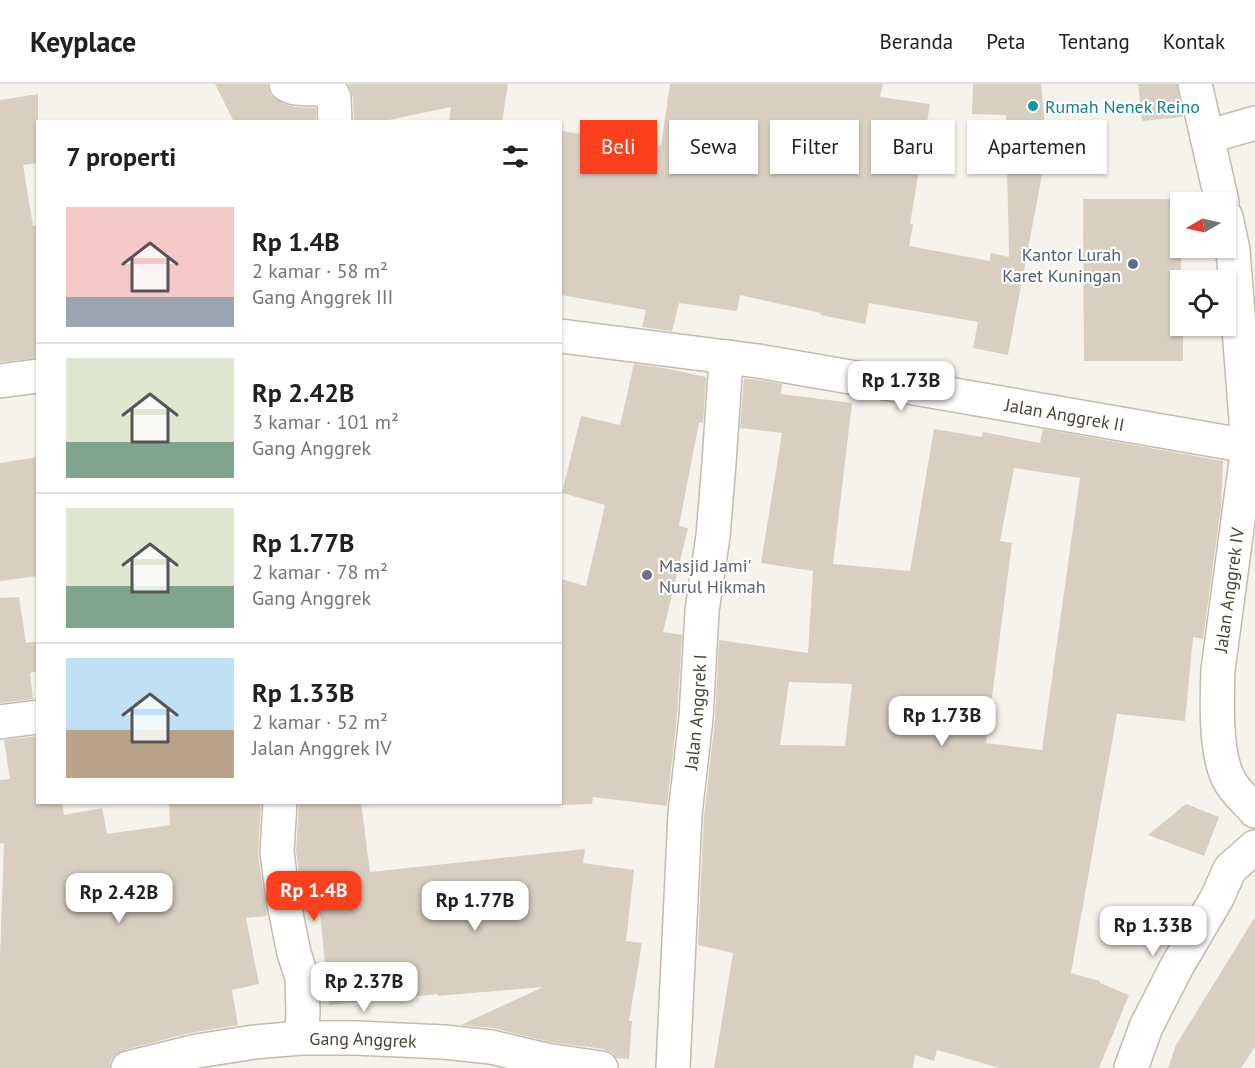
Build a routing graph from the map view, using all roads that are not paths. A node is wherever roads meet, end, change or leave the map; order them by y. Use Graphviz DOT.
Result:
graph roads {
  1 [pos="286,84"];
  2 [pos="1194,84"];
  3 [pos="335,120"];
  4 [pos="1255,123"];
  5 [pos="1207,137"];
  6 [pos="1220,192"];
  7 [pos="1234,258"];
  8 [pos="562,336"];
  9 [pos="729,357"];
  10 [pos="36,376"];
  11 [pos="0,381"];
  12 [pos="1248,446"];
  13 [pos="36,717"];
  14 [pos="0,722"];
  15 [pos="280,804"];
  16 [pos="1255,811"];
  17 [pos="1255,847"];
  18 [pos="301,1038"];
  19 [pos="128,1068"];
  20 [pos="601,1068"];
  21 [pos="673,1068"];
  22 [pos="1131,1068"];
  1 -- 3 [label="street"];
  2 -- 5 [label="street"];
  4 -- 5 [label="street"];
  5 -- 6 [label="street"];
  7 -- 12 [label="street, Jalan Anggrek IV"];
  8 -- 9 [label="street, Jalan Anggrek II"];
  9 -- 12 [label="street, Jalan Anggrek II"];
  9 -- 21 [label="street, Jalan Anggrek I"];
  10 -- 11 [label="street"];
  12 -- 16 [label="street, Jalan Anggrek IV"];
  13 -- 14 [label="street"];
  15 -- 18 [label="street"];
  17 -- 22 [label="street"];
  18 -- 19 [label="street, Gang Anggrek"];
  18 -- 20 [label="street, Gang Anggrek"];
}
